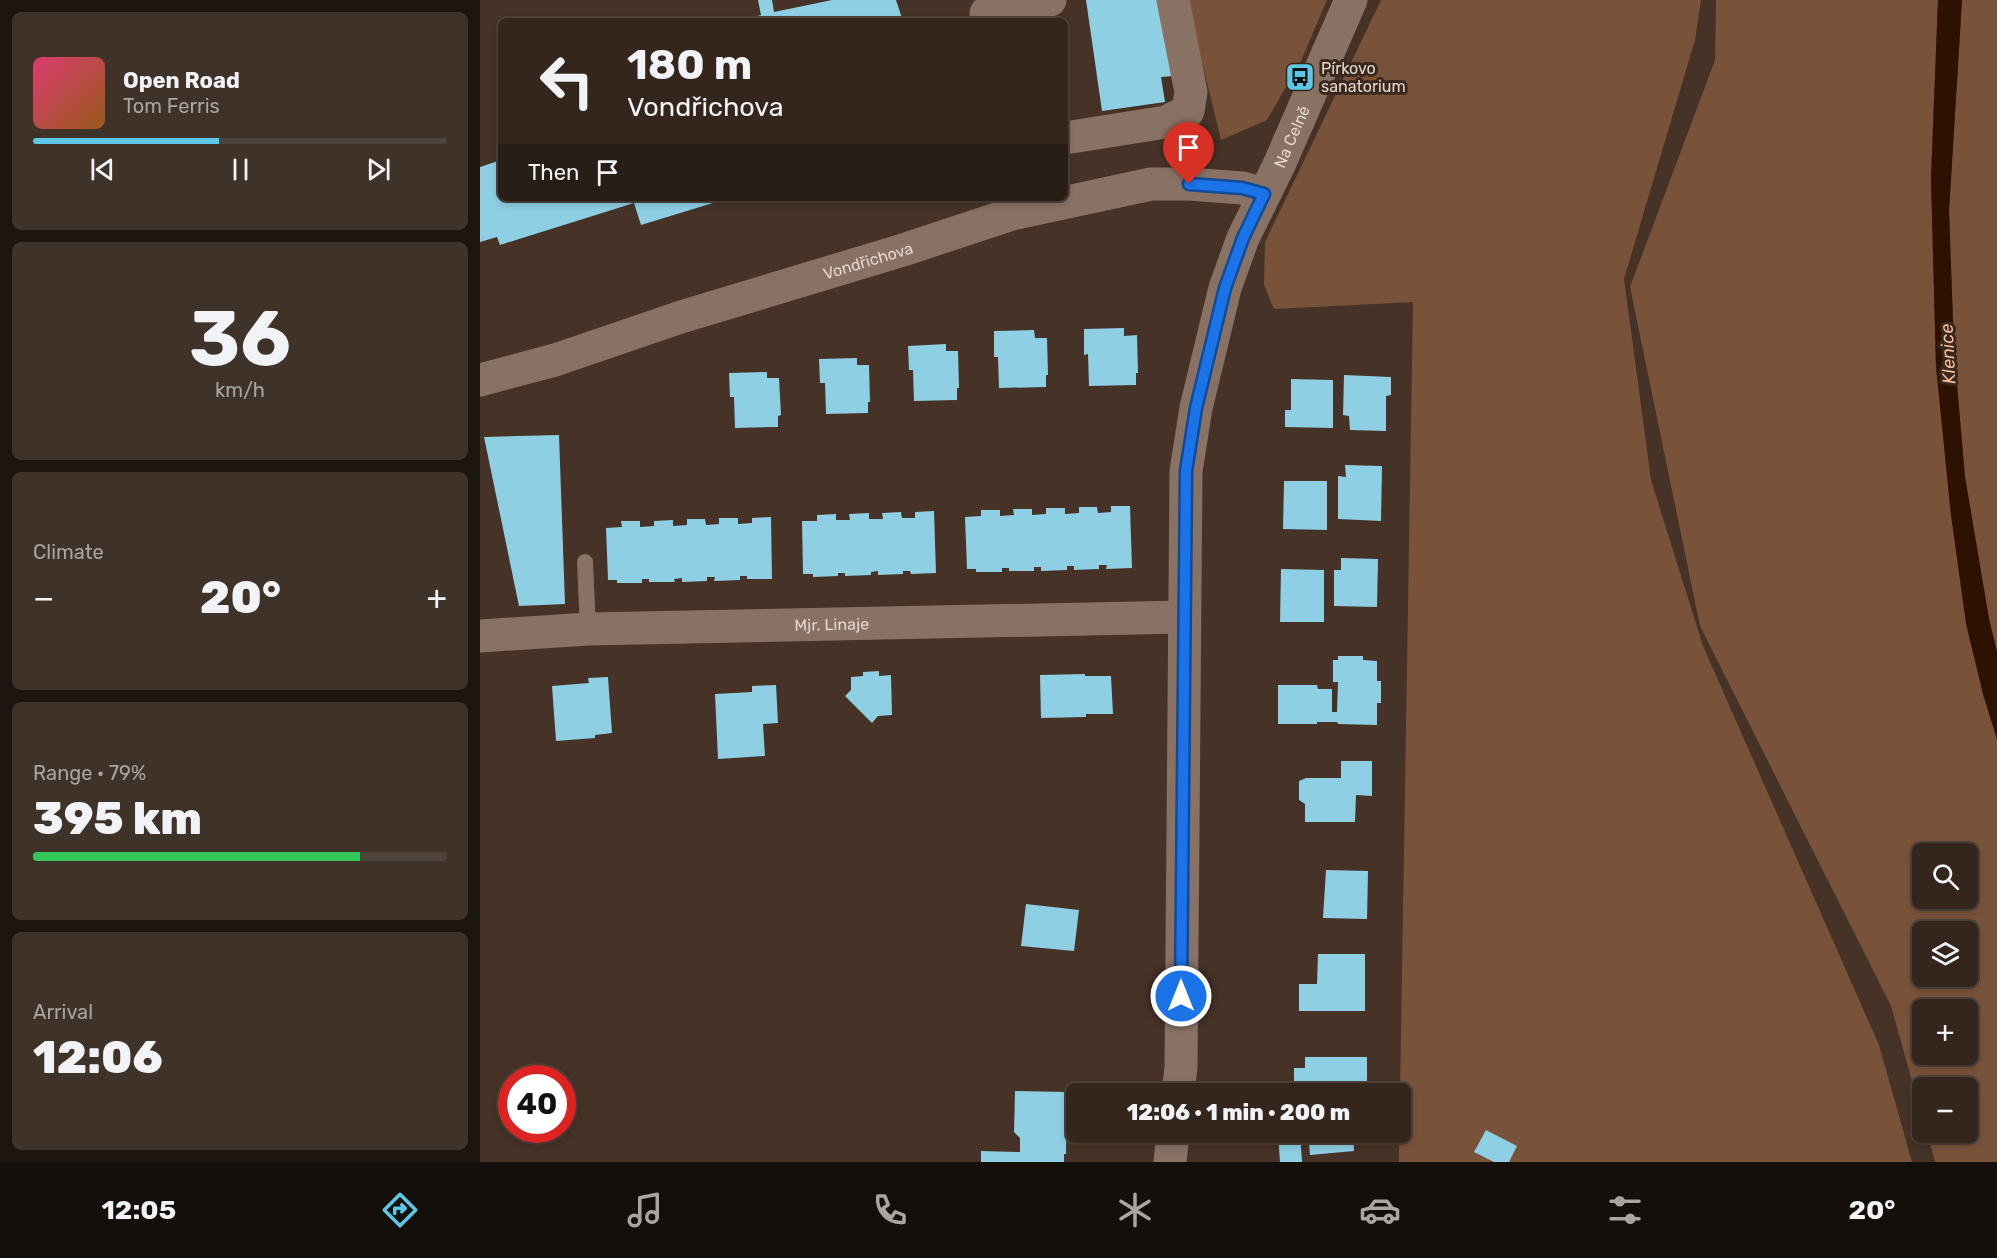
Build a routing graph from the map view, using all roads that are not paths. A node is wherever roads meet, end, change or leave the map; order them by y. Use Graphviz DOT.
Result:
graph roads {
  1 [pos="1050,0"];
  2 [pos="1173,0"];
  3 [pos="1352,0"];
  4 [pos="984,11"];
  5 [pos="1068,138"];
  6 [pos="1264,194"];
  7 [pos="1068,197"];
  8 [pos="1044,201"];
  9 [pos="1012,206"];
  10 [pos="480,380"];
  11 [pos="585,562"];
  12 [pos="1184,617"];
  13 [pos="588,629"];
  14 [pos="480,636"];
  15 [pos="1179,1083"];
  16 [pos="1172,1143"];
  17 [pos="1170,1162"];
  1 -- 4 [label="street"];
  2 -- 5 [label="street"];
  3 -- 6 [label="street, Na Celně"];
  6 -- 7 [label="street, Vondřichova"];
  6 -- 12 [label="street, Na Celně"];
  8 -- 9 [label="street, Vondřichova"];
  9 -- 10 [label="street, Vondřichova"];
  11 -- 13 [label="lane"];
  12 -- 13 [label="street, Mjr. Linaje"];
  12 -- 15 [label="street, Na Celně"];
  13 -- 14 [label="street, Mjr. Linaje"];
  16 -- 17 [label="street"];
}
